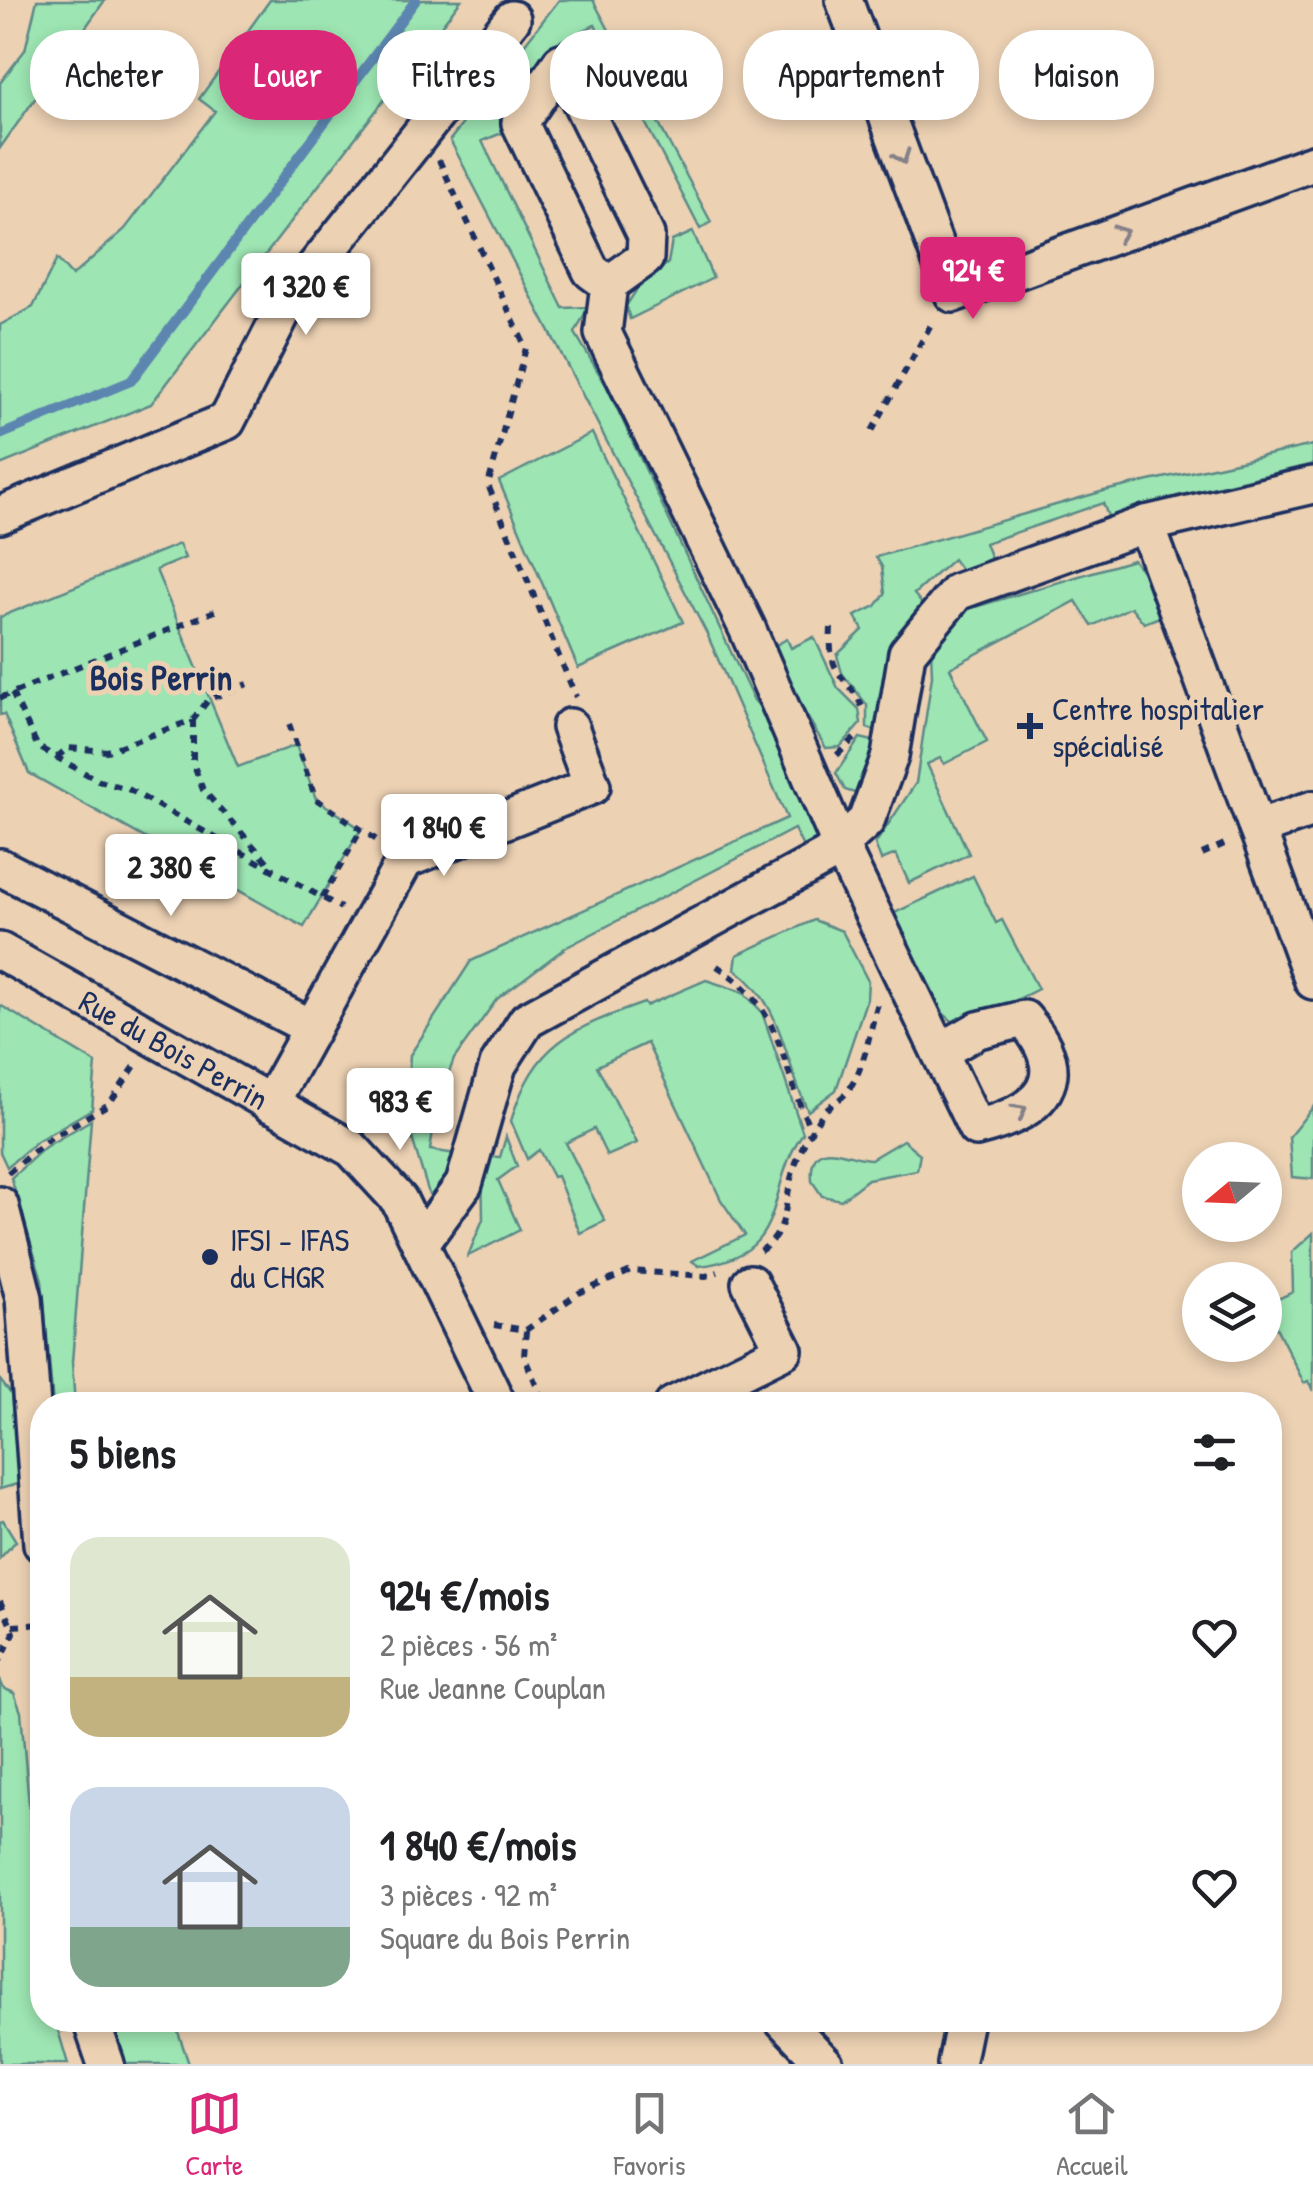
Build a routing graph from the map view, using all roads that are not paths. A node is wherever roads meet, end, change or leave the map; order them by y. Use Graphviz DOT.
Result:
graph roads {
  1 [pos="844,0"];
  2 [pos="512,19"];
  3 [pos="1313,163"];
  4 [pos="609,284"];
  5 [pos="1313,485"];
  6 [pos="0,515"];
  7 [pos="1146,524"];
  8 [pos="570,727"];
  9 [pos="1313,809"];
  10 [pos="1257,828"];
  11 [pos="841,847"];
  12 [pos="0,868"];
  13 [pos="0,951"];
  14 [pos="1313,981"];
  15 [pos="312,1028"];
  16 [pos="941,1051"];
  17 [pos="270,1104"];
  18 [pos="0,1204"];
  19 [pos="423,1240"];
  20 [pos="743,1269"];
  21 [pos="31,1392"];
  22 [pos="492,1392"];
  23 [pos="699,1392"];
  24 [pos="96,2032"];
  25 [pos="795,2032"];
  26 [pos="962,2032"];
  27 [pos="106,2064"];
  28 [pos="825,2064"];
  29 [pos="956,2064"];
  1 -- 3 [label="street, one-way"];
  2 -- 6 [label="street"];
  4 -- 4 [label="street"];
  4 -- 11 [label="street"];
  5 -- 7 [label="street"];
  7 -- 10 [label="street"];
  7 -- 11 [label="street"];
  8 -- 15 [label="street"];
  9 -- 10 [label="street"];
  10 -- 14 [label="street"];
  11 -- 16 [label="street"];
  11 -- 19 [label="street"];
  12 -- 15 [label="street"];
  13 -- 17 [label="street, Rue du Bois Perrin"];
  15 -- 17 [label="street"];
  17 -- 19 [label="street, Rue du Bois Perrin"];
  18 -- 21 [label="street"];
  19 -- 22 [label="street, Rue du Bois Perrin"];
  20 -- 23 [label="street"];
  24 -- 27 [label="street"];
  25 -- 28 [label="street"];
  26 -- 29 [label="street"];
}
